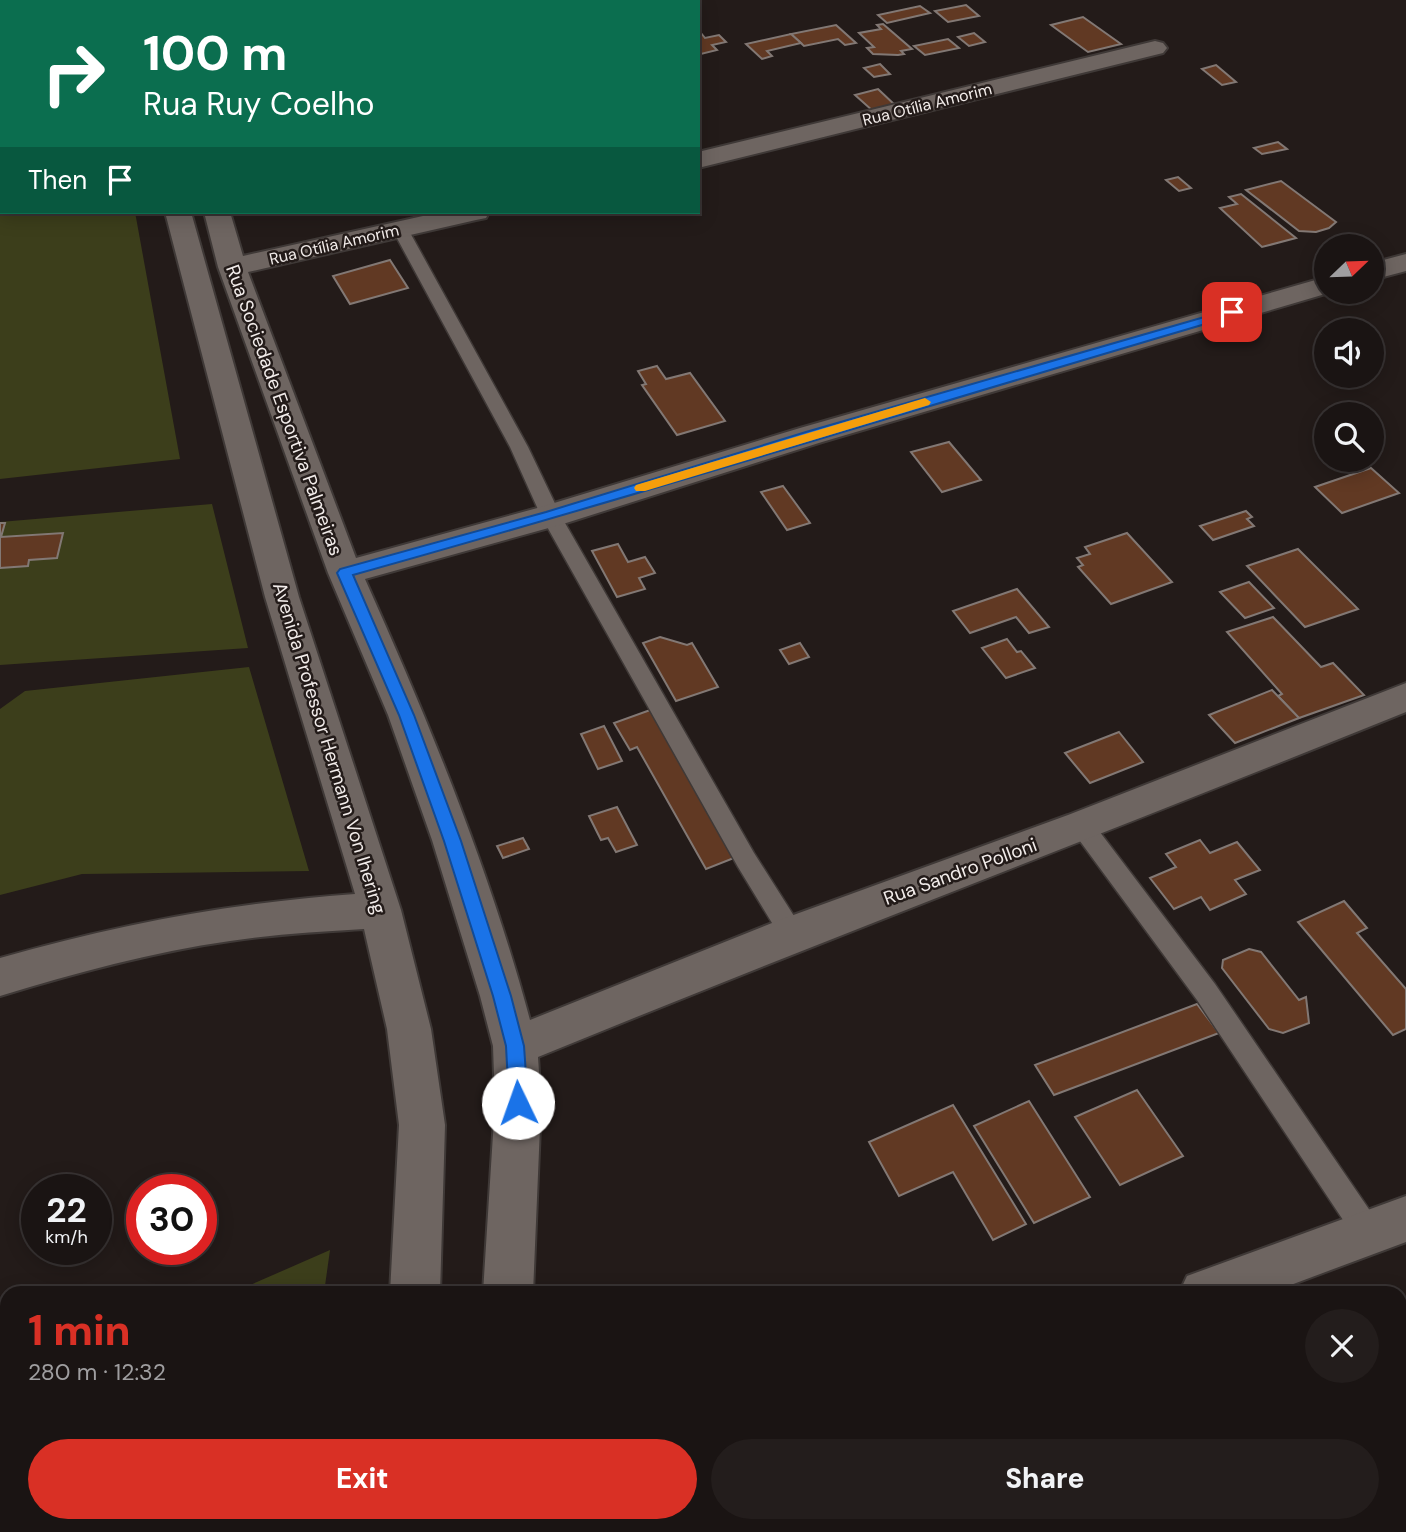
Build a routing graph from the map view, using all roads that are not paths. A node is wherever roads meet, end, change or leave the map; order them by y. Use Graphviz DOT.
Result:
graph roads {
  1 [pos="1155,48"];
  2 [pos="700,160"];
  3 [pos="179,214"];
  4 [pos="218,214"];
  5 [pos="467,214"];
  6 [pos="400,229"];
  7 [pos="1406,262"];
  8 [pos="232,267"];
  9 [pos="1384,268"];
  10 [pos="1314,289"];
  11 [pos="551,516"];
  12 [pos="345,573"];
  13 [pos="1406,696"];
  14 [pos="1082,826"];
  15 [pos="380,910"];
  16 [pos="792,934"];
  17 [pos="0,977"];
  18 [pos="515,1046"];
  19 [pos="1386,1225"];
  20 [pos="415,1286"];
  21 [pos="508,1286"];
  22 [pos="1223,1286"];
  1 -- 2 [label="street, Rua Otília Amorim"];
  3 -- 15 [label="street, Avenida Professor Hermann Von Ihering"];
  4 -- 8 [label="street, Rua Sociedade Esportiva Palmeiras"];
  5 -- 6 [label="street, Rua Otília Amorim"];
  6 -- 8 [label="street, Rua Otília Amorim"];
  6 -- 11 [label="lane"];
  7 -- 9 [label="street"];
  8 -- 12 [label="street, Rua Sociedade Esportiva Palmeiras"];
  10 -- 11 [label="street"];
  11 -- 12 [label="street"];
  11 -- 16 [label="lane"];
  12 -- 18 [label="street, Rua Sociedade Esportiva Palmeiras"];
  13 -- 14 [label="street, Rua Sandro Polloni"];
  14 -- 16 [label="street, Rua Sandro Polloni"];
  14 -- 19 [label="lane"];
  15 -- 17 [label="street"];
  15 -- 20 [label="street, Avenida Professor Hermann Von Ihering"];
  16 -- 18 [label="street, Rua Sandro Polloni"];
  18 -- 21 [label="street, Rua Sociedade Esportiva Palmeiras"];
  19 -- 22 [label="street"];
}
